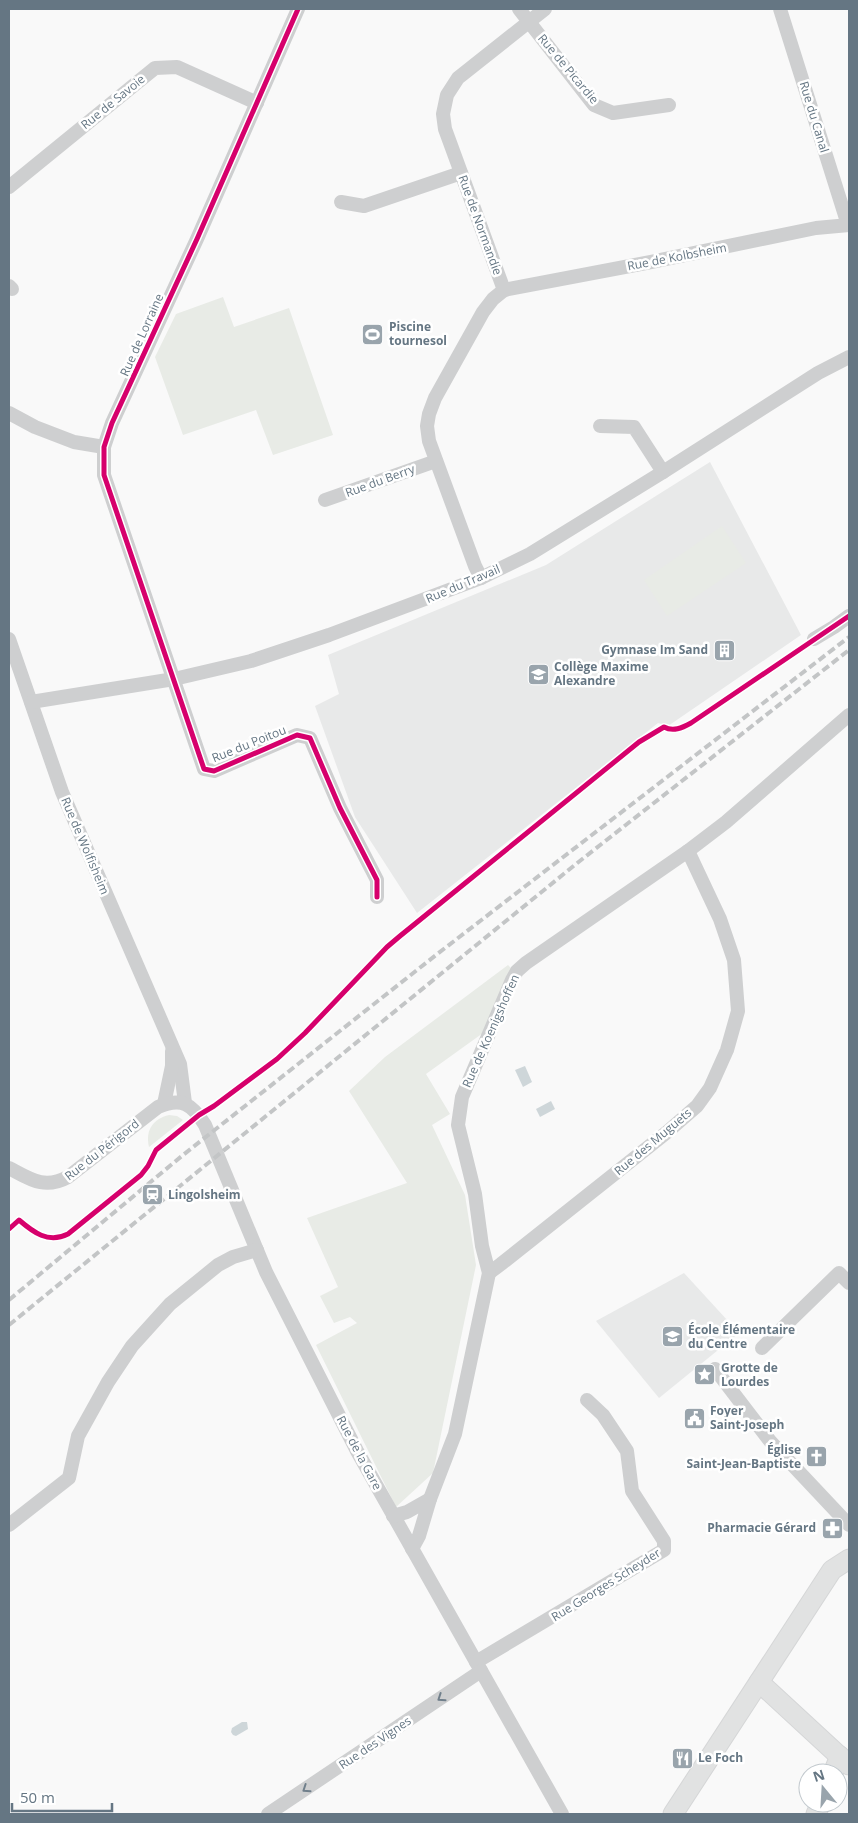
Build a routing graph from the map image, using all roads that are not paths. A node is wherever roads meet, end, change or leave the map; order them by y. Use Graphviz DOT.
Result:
graph roads {
  1 [pos="298,9"];
  2 [pos="519,9"];
  3 [pos="546,9"];
  4 [pos="780,9"];
  5 [pos="529,22"];
  6 [pos="257,103"];
  7 [pos="669,105"];
  8 [pos="461,173"];
  9 [pos="9,187"];
  10 [pos="341,202"];
  11 [pos="848,225"];
  12 [pos="504,290"];
  13 [pos="849,357"];
  14 [pos="9,413"];
  15 [pos="600,426"];
  16 [pos="104,447"];
  17 [pos="436,461"];
  18 [pos="663,472"];
  19 [pos="325,500"];
  20 [pos="480,578"];
  21 [pos="849,616"];
  22 [pos="9,639"];
  23 [pos="814,639"];
  24 [pos="174,679"];
  25 [pos="31,702"];
  26 [pos="849,714"];
  27 [pos="688,852"];
  28 [pos="377,897"];
  29 [pos="172,1048"];
  30 [pos="164,1104"];
  31 [pos="185,1104"];
  32 [pos="9,1168"];
  33 [pos="257,1250"];
  34 [pos="488,1273"];
  35 [pos="849,1283"];
  36 [pos="762,1348"];
  37 [pos="715,1370"];
  38 [pos="587,1400"];
  39 [pos="430,1499"];
  40 [pos="393,1516"];
  41 [pos="9,1525"];
  42 [pos="849,1525"];
  43 [pos="412,1549"];
  44 [pos="849,1559"];
  45 [pos="479,1667"];
  46 [pos="759,1682"];
  47 [pos="839,1763"];
  48 [pos="268,1814"];
  49 [pos="562,1814"];
  50 [pos="673,1814"];
  1 -- 6 [label="street, Rue de Lorraine"];
  2 -- 5 [label="street, Rue de Picardie"];
  3 -- 5 [label="street, Rue de Normandie"];
  4 -- 11 [label="street, Rue du Canal"];
  5 -- 7 [label="street, Rue de Picardie"];
  5 -- 8 [label="street, Rue de Normandie"];
  6 -- 9 [label="street, Rue de Savoie"];
  6 -- 16 [label="street, Rue de Lorraine"];
  8 -- 10 [label="street"];
  8 -- 12 [label="street, Rue de Normandie"];
  11 -- 12 [label="street, Rue de Kolbsheim"];
  12 -- 17 [label="street, Rue de Normandie"];
  13 -- 18 [label="street, Rue du Travail"];
  14 -- 16 [label="street"];
  15 -- 18 [label="street"];
  16 -- 24 [label="street, Rue de Lorraine"];
  17 -- 19 [label="street, Rue du Berry"];
  17 -- 20 [label="street, Rue de Normandie"];
  18 -- 20 [label="street, Rue du Travail"];
  20 -- 24 [label="street, Rue du Travail"];
  21 -- 23 [label="street"];
  22 -- 25 [label="street, Rue de Wolfisheim"];
  24 -- 25 [label="street, Rue du Travail"];
  24 -- 28 [label="street, Rue du Poitou"];
  25 -- 29 [label="street, Rue de Wolfisheim"];
  26 -- 27 [label="street, Rue de Koenigshoffen"];
  27 -- 34 [label="street, Rue de Koenigshoffen"];
  27 -- 34 [label="street, Rue des Muguets"];
  29 -- 30 [label="street, Rue de Wolfisheim"];
  29 -- 31 [label="street, Rue de Wolfisheim"];
  30 -- 31 [label="street"];
  30 -- 32 [label="street, Rue du Périgord"];
  31 -- 33 [label="street, Rue de la Gare"];
  33 -- 40 [label="street, Rue de la Gare"];
  33 -- 41 [label="street"];
  34 -- 39 [label="street, Rue de Koenigshoffen"];
  35 -- 36 [label="street"];
  37 -- 42 [label="street"];
  38 -- 45 [label="street, Rue Georges Scheyder"];
  39 -- 40 [label="street"];
  39 -- 43 [label="street, Rue de Koenigshoffen"];
  40 -- 43 [label="street, Rue de la Gare"];
  43 -- 45 [label="street, Rue de la Gare"];
  44 -- 46 [label="main road"];
  45 -- 48 [label="street, Rue des Vignes, one-way"];
  45 -- 49 [label="street, Rue de la Gare"];
  46 -- 47 [label="main road"];
  46 -- 50 [label="main road"];
}
